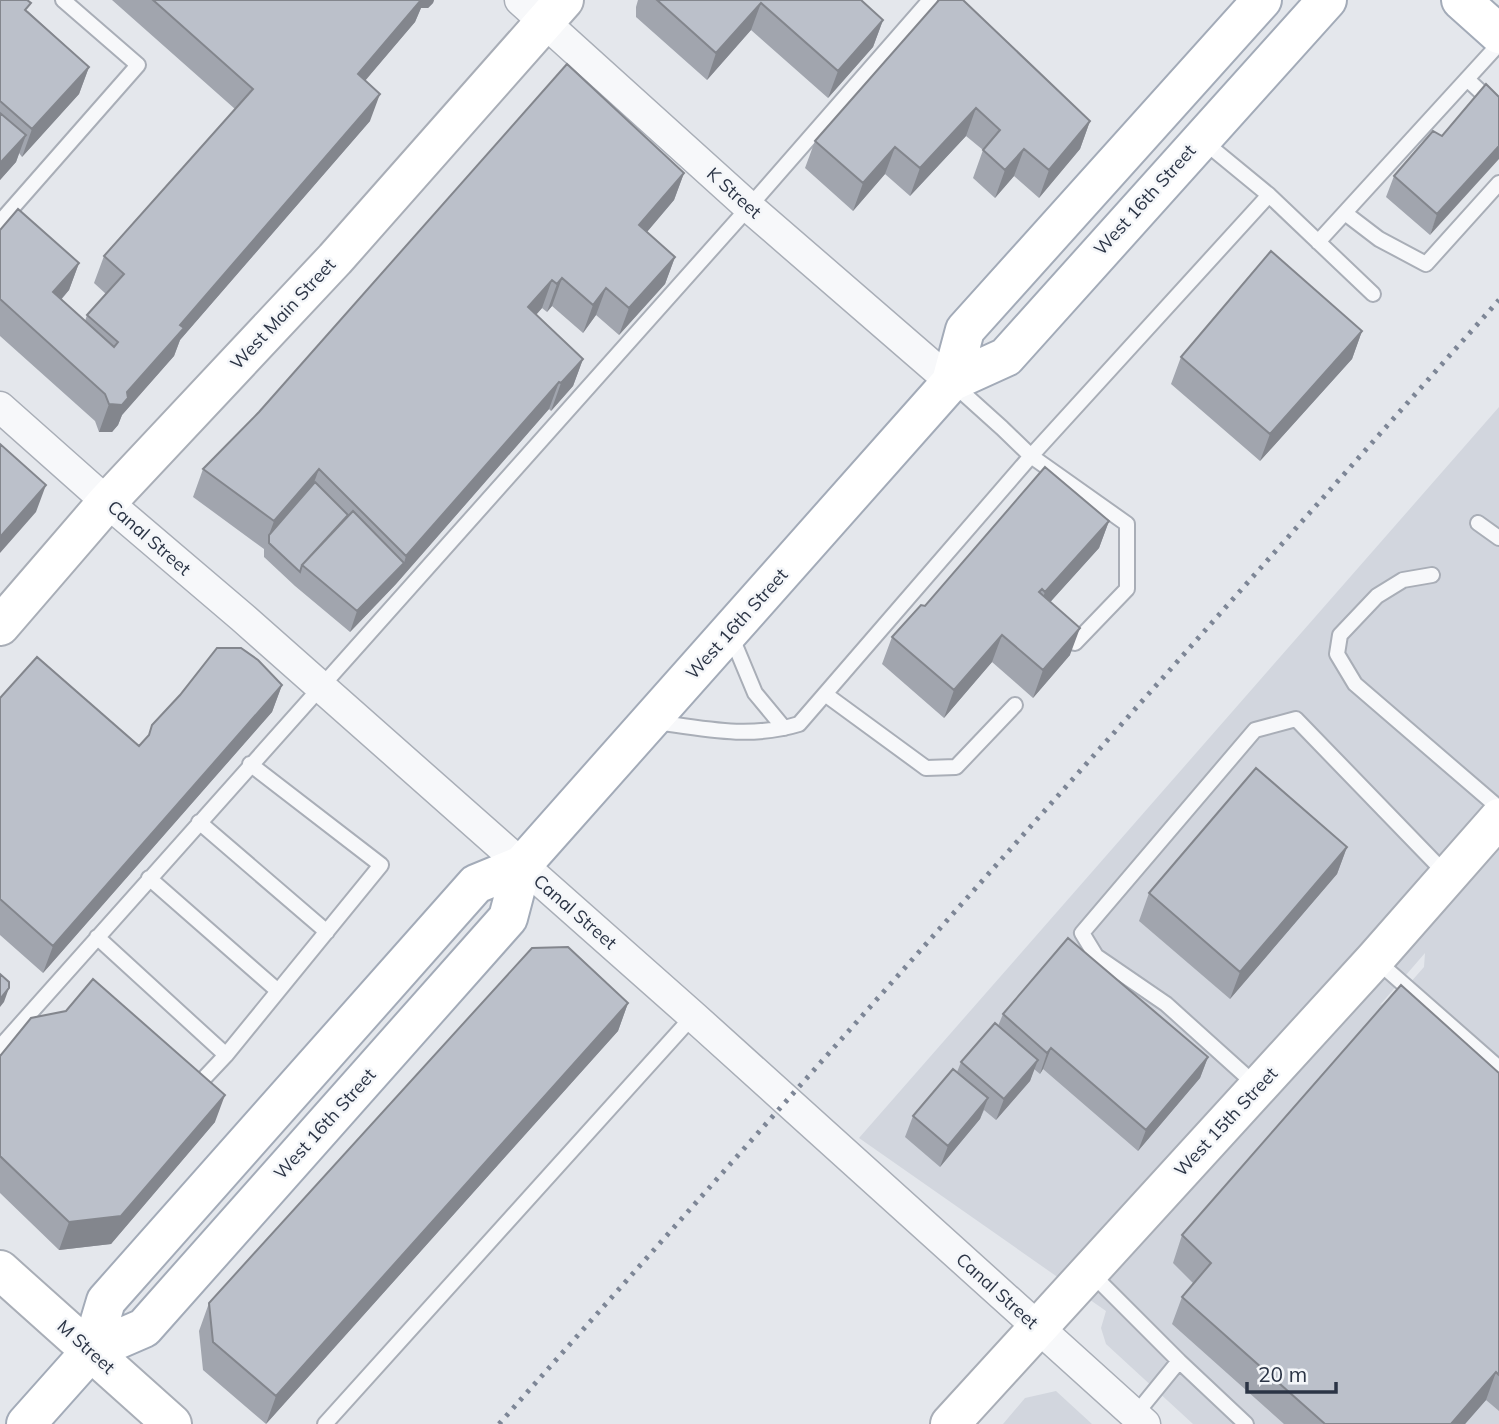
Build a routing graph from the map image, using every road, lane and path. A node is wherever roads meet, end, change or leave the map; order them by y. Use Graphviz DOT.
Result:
graph roads {
  1 [pos="63,0"];
  2 [pos="930,0"];
  3 [pos="1262,0"];
  4 [pos="1327,0"];
  5 [pos="1461,0"];
  6 [pos="543,7"];
  7 [pos="1499,34"];
  8 [pos="1499,44"];
  9 [pos="1467,79"];
  10 [pos="1499,109"];
  11 [pos="1200,139"];
  12 [pos="1499,183"];
  13 [pos="1269,195"];
  14 [pos="749,207"];
  15 [pos="1345,213"];
  16 [pos="0,222"];
  17 [pos="1318,242"];
  18 [pos="1373,294"];
  19 [pos="951,382"];
  20 [pos="0,407"];
  21 [pos="1031,456"];
  22 [pos="107,502"];
  23 [pos="1478,523"];
  24 [pos="1499,538"];
  25 [pos="1432,575"];
  26 [pos="0,626"];
  27 [pos="730,632"];
  28 [pos="1075,643"];
  29 [pos="319,687"];
  30 [pos="825,694"];
  31 [pos="1016,705"];
  32 [pos="650,722"];
  33 [pos="784,728"];
  34 [pos="250,764"];
  35 [pos="1499,808"];
  36 [pos="1499,818"];
  37 [pos="200,822"];
  38 [pos="522,865"];
  39 [pos="1448,876"];
  40 [pos="149,878"];
  41 [pos="327,932"];
  42 [pos="97,937"];
  43 [pos="1375,959"];
  44 [pos="278,991"];
  45 [pos="693,1016"];
  46 [pos="0,1047"];
  47 [pos="226,1055"];
  48 [pos="1499,1068"];
  49 [pos="182,1082"];
  50 [pos="1258,1087"];
  51 [pos="0,1270"];
  52 [pos="1089,1271"];
  53 [pos="1037,1326"];
  54 [pos="91,1351"];
  55 [pos="1179,1361"];
  56 [pos="1140,1420"];
  57 [pos="26,1424"];
  58 [pos="172,1424"];
  59 [pos="325,1424"];
  60 [pos="950,1424"];
  61 [pos="1246,1424"];
  1 -- 16 [label="lane"];
  2 -- 14 [label="lane"];
  3 -- 19 [label="main road, West 16th Street"];
  4 -- 11 [label="main road, West 16th Street"];
  5 -- 7 [label="main road"];
  6 -- 14 [label="street, K Street"];
  6 -- 22 [label="main road, West Main Street"];
  8 -- 9 [label="lane"];
  9 -- 10 [label="lane"];
  9 -- 15 [label="lane"];
  11 -- 13 [label="lane"];
  11 -- 19 [label="main road, West 16th Street"];
  12 -- 15 [label="lane"];
  13 -- 17 [label="lane"];
  13 -- 21 [label="lane"];
  14 -- 19 [label="street, K Street"];
  14 -- 29 [label="lane"];
  15 -- 17 [label="lane"];
  17 -- 18 [label="lane"];
  19 -- 21 [label="lane"];
  19 -- 27 [label="main road, West 16th Street"];
  20 -- 22 [label="street, Canal Street"];
  21 -- 28 [label="lane"];
  21 -- 30 [label="lane"];
  22 -- 26 [label="main road, West Main Street"];
  22 -- 29 [label="street, Canal Street"];
  23 -- 24 [label="lane"];
  25 -- 35 [label="lane"];
  27 -- 32 [label="main road, West 16th Street"];
  27 -- 33 [label="lane"];
  29 -- 34 [label="lane"];
  29 -- 38 [label="street, Canal Street"];
  30 -- 31 [label="lane"];
  30 -- 33 [label="lane"];
  32 -- 33 [label="lane"];
  32 -- 38 [label="main road, West 16th Street"];
  34 -- 37 [label="lane"];
  34 -- 41 [label="lane"];
  36 -- 39 [label="main road, West 15th Street"];
  37 -- 40 [label="lane"];
  37 -- 41 [label="lane"];
  38 -- 45 [label="street, Canal Street"];
  38 -- 54 [label="main road, West 16th Street"];
  39 -- 43 [label="main road, West 15th Street"];
  39 -- 50 [label="lane"];
  40 -- 42 [label="lane"];
  40 -- 44 [label="lane"];
  41 -- 44 [label="lane"];
  42 -- 46 [label="lane"];
  42 -- 47 [label="lane"];
  43 -- 48 [label="lane"];
  43 -- 50 [label="main road, West 15th Street"];
  44 -- 47 [label="lane"];
  45 -- 53 [label="street, Canal Street"];
  45 -- 59 [label="lane"];
  47 -- 49 [label="lane"];
  50 -- 52 [label="main road, West 15th Street"];
  51 -- 54 [label="main road, M Street"];
  52 -- 53 [label="main road, West 15th Street"];
  52 -- 55 [label="lane"];
  53 -- 56 [label="street, Canal Street"];
  53 -- 60 [label="main road, West 15th Street"];
  54 -- 57 [label="main road, West 16th Street"];
  54 -- 58 [label="main road, M Street"];
  55 -- 56 [label="lane"];
  55 -- 61 [label="lane"];
}
